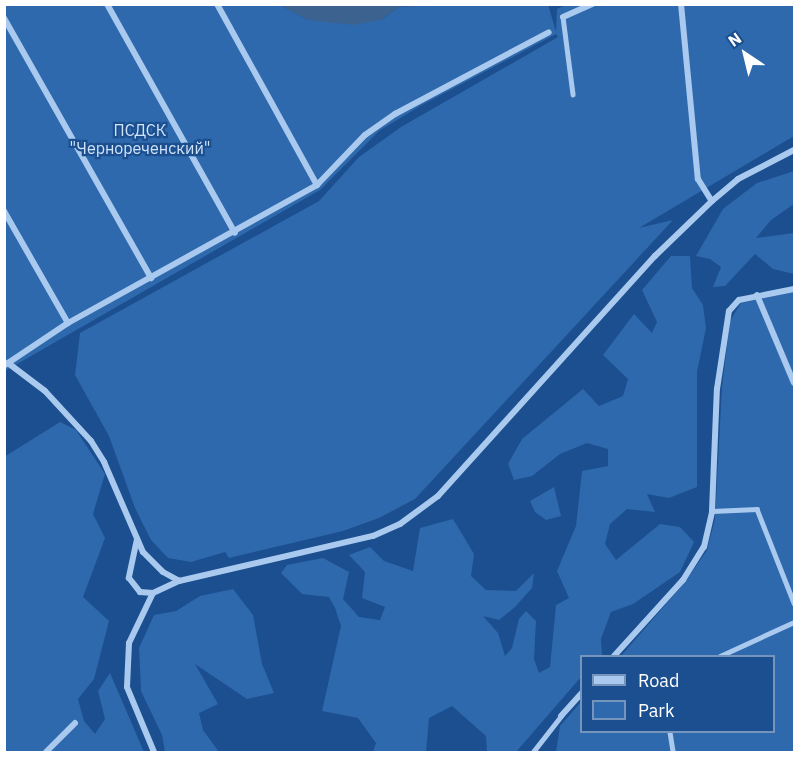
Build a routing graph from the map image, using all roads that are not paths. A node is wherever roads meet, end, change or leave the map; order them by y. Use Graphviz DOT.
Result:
graph roads {
  1 [pos="106,4"];
  2 [pos="217,4"];
  3 [pos="592,4"];
  4 [pos="681,4"];
  5 [pos="563,17"];
  6 [pos="4,18"];
  7 [pos="549,32"];
  8 [pos="573,94"];
  9 [pos="795,150"];
  10 [pos="317,185"];
  11 [pos="712,201"];
  12 [pos="4,211"];
  13 [pos="235,233"];
  14 [pos="151,278"];
  15 [pos="795,289"];
  16 [pos="757,295"];
  17 [pos="68,323"];
  18 [pos="6,364"];
  19 [pos="795,383"];
  20 [pos="712,511"];
  21 [pos="137,539"];
  22 [pos="179,581"];
  23 [pos="153,593"];
  24 [pos="795,603"];
  25 [pos="795,622"];
  26 [pos="616,655"];
  27 [pos="724,655"];
  28 [pos="580,695"];
  29 [pos="561,716"];
  30 [pos="75,723"];
  31 [pos="670,733"];
  32 [pos="46,753"];
  33 [pos="154,753"];
  34 [pos="534,753"];
  35 [pos="673,753"];
  1 -- 13 [label="street"];
  2 -- 10 [label="street"];
  3 -- 5 [label="street"];
  4 -- 11 [label="street"];
  5 -- 8 [label="lane"];
  6 -- 14 [label="street"];
  7 -- 10 [label="street"];
  9 -- 11 [label="street"];
  10 -- 13 [label="street"];
  11 -- 22 [label="street"];
  12 -- 17 [label="street"];
  13 -- 14 [label="street"];
  14 -- 17 [label="street"];
  15 -- 16 [label="street"];
  16 -- 19 [label="street"];
  16 -- 20 [label="street"];
  17 -- 18 [label="street"];
  18 -- 21 [label="street"];
  20 -- 24 [label="lane"];
  20 -- 26 [label="street"];
  21 -- 22 [label="street"];
  21 -- 23 [label="street"];
  22 -- 23 [label="street"];
  23 -- 33 [label="street"];
  25 -- 27 [label="lane"];
  28 -- 29 [label="street"];
  29 -- 34 [label="lane"];
  30 -- 32 [label="street"];
  31 -- 35 [label="lane"];
}
